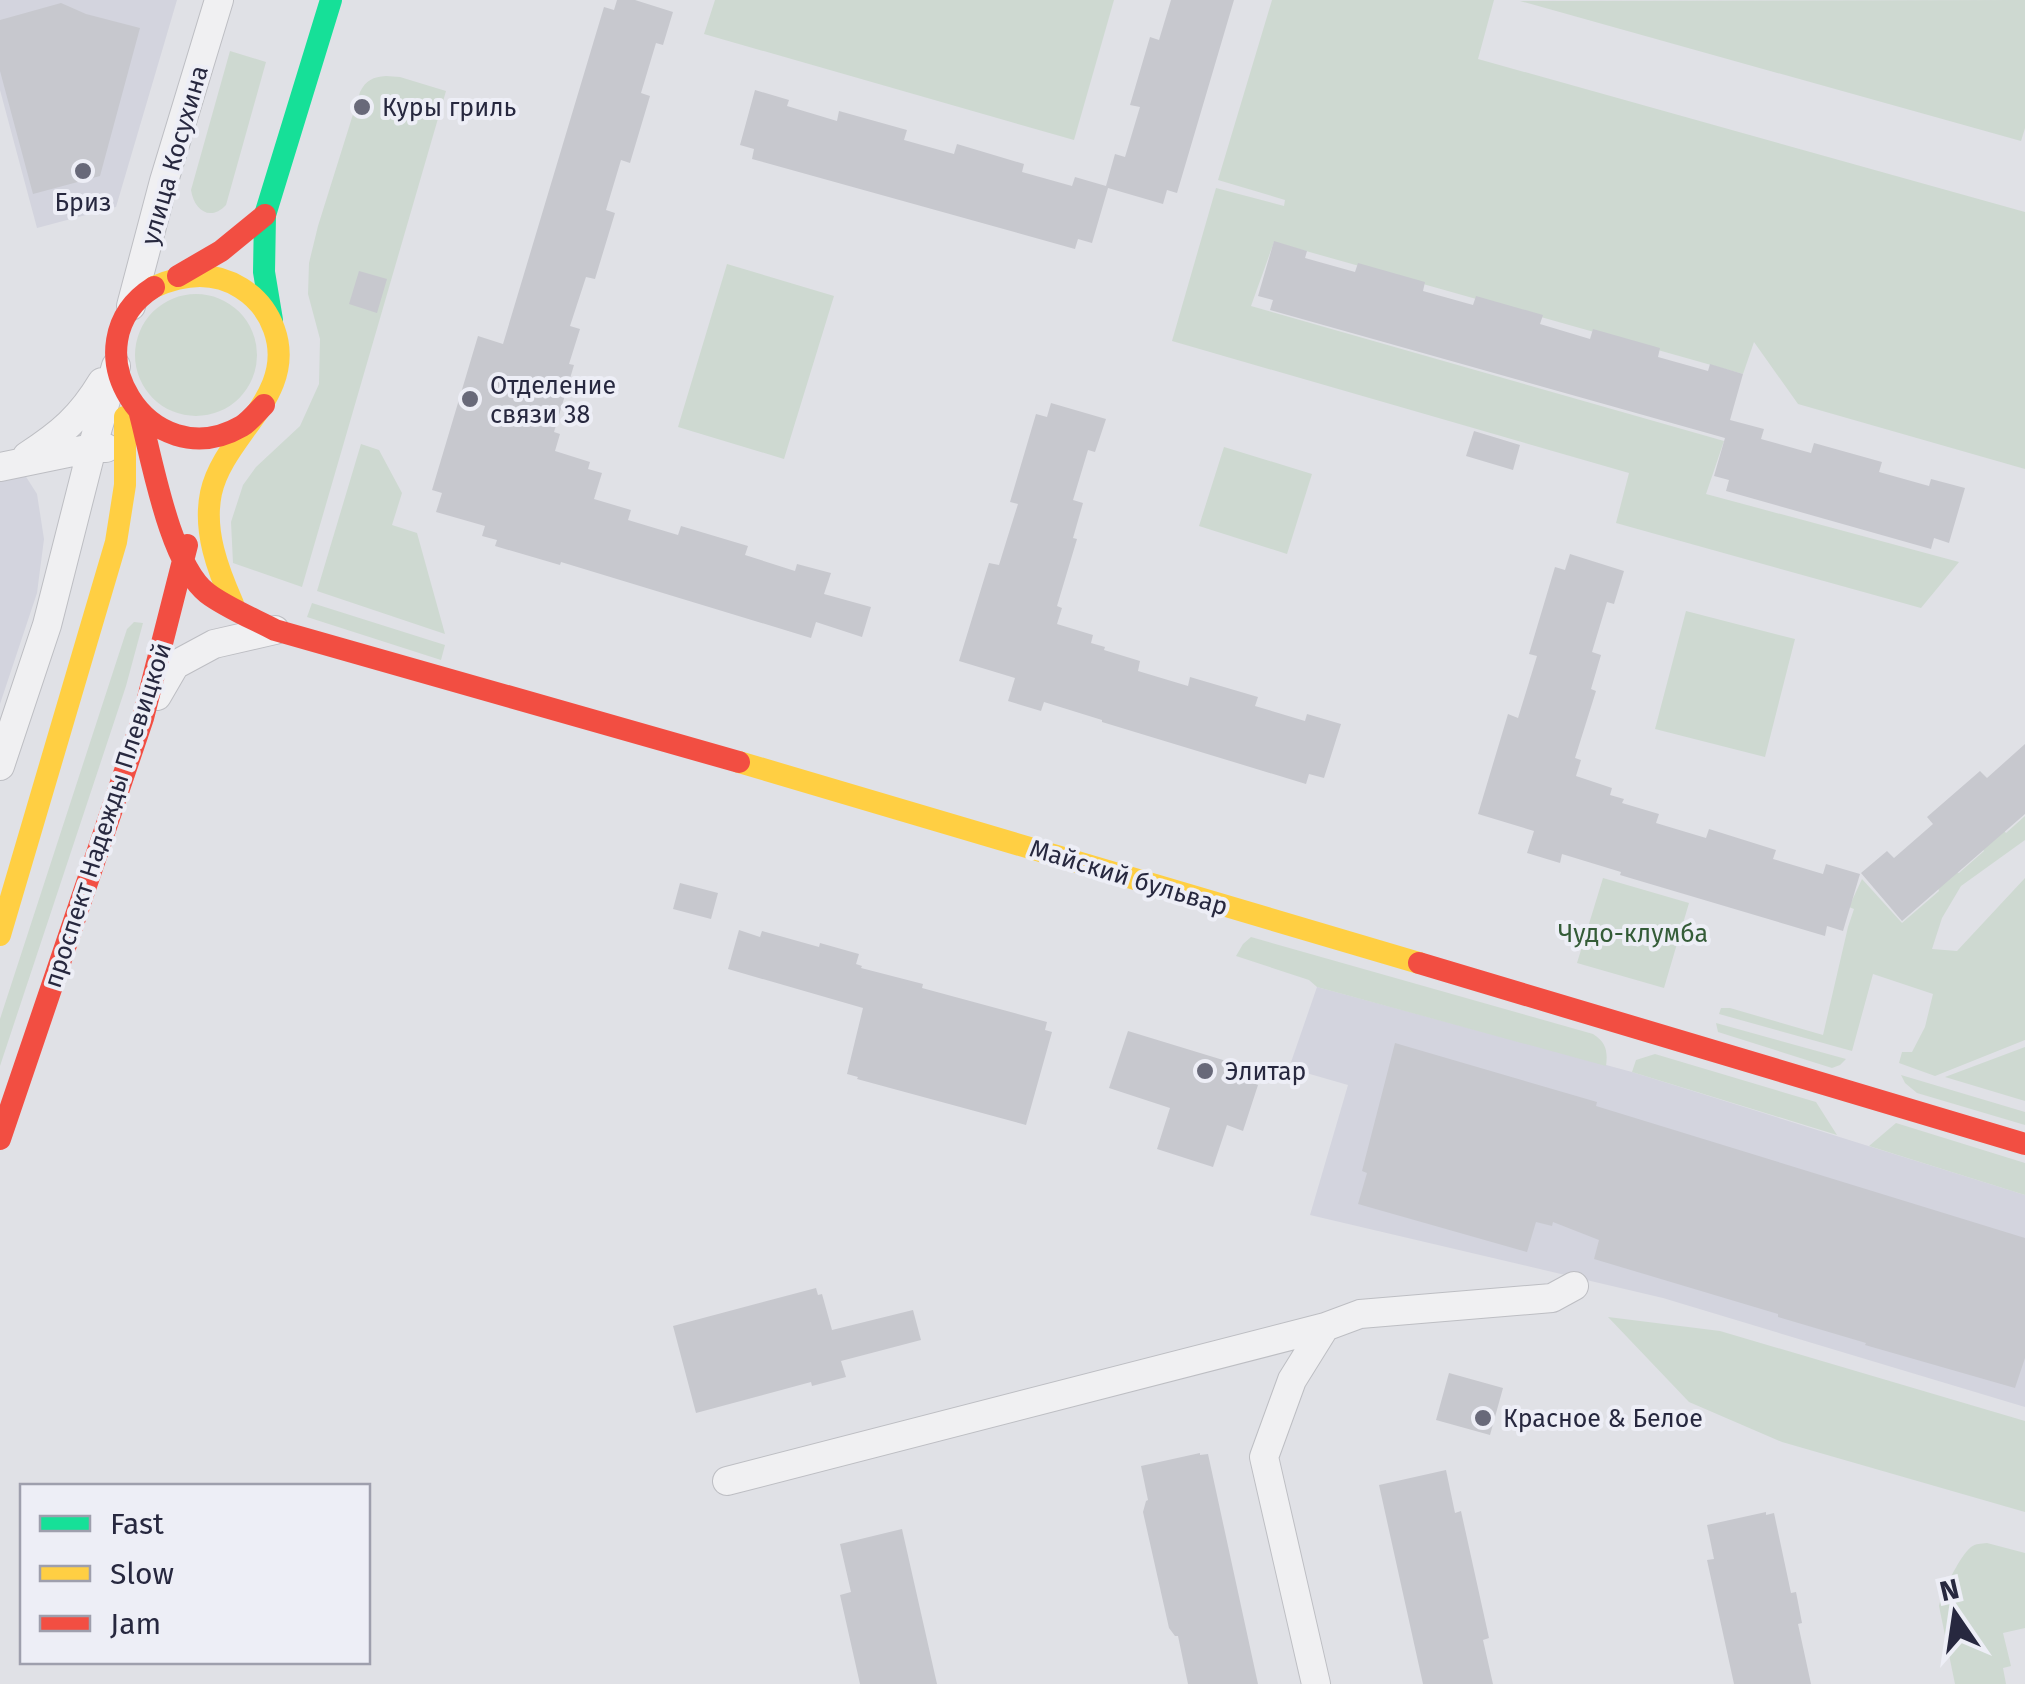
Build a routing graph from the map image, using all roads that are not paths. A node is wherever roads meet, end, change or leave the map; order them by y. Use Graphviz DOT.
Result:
graph roads {
  1 [pos="219,0"];
  2 [pos="332,0"];
  3 [pos="265,215"];
  4 [pos="176,277"];
  5 [pos="130,310"];
  6 [pos="272,321"];
  7 [pos="117,351"];
  8 [pos="124,393"];
  9 [pos="264,405"];
  10 [pos="140,414"];
  11 [pos="191,438"];
  12 [pos="136,446"];
  13 [pos="92,448"];
  14 [pos="9,464"];
  15 [pos="211,492"];
  16 [pos="182,560"];
  17 [pos="234,608"];
  18 [pos="275,630"];
  19 [pos="143,718"];
  20 [pos="0,766"];
  21 [pos="0,935"];
  22 [pos="0,1139"];
  23 [pos="2025,1144"];
  24 [pos="1574,1286"];
  25 [pos="1325,1327"];
  26 [pos="728,1480"];
  27 [pos="1316,1684"];
  1 -- 5 [label="street, улица Косухина"];
  2 -- 3 [label="main road"];
  3 -- 4 [label="main road, улица Косухина"];
  3 -- 6 [label="main road"];
  4 -- 5 [label="main road"];
  4 -- 6 [label="main road"];
  5 -- 7 [label="main road"];
  6 -- 9 [label="main road"];
  7 -- 8 [label="main road"];
  7 -- 13 [label="street"];
  7 -- 14 [label="street"];
  8 -- 10 [label="main road"];
  8 -- 12 [label="main road"];
  9 -- 11 [label="main road"];
  9 -- 15 [label="main road, проспект Надежды Плевицкой"];
  10 -- 11 [label="main road"];
  10 -- 12 [label="main road"];
  11 -- 12 [label="street"];
  12 -- 13 [label="street"];
  12 -- 16 [label="main road"];
  12 -- 21 [label="main road"];
  13 -- 14 [label="street"];
  13 -- 20 [label="street"];
  15 -- 16 [label="main road, проспект Надежды Плевицкой"];
  15 -- 17 [label="main road"];
  16 -- 17 [label="main road, Майский бульвар"];
  16 -- 19 [label="main road, проспект Надежды Плевицкой"];
  17 -- 18 [label="main road, Майский бульвар"];
  18 -- 19 [label="street"];
  18 -- 23 [label="main road, Майский бульвар"];
  19 -- 22 [label="main road, проспект Надежды Плевицкой"];
  24 -- 25 [label="street"];
  25 -- 26 [label="street"];
  25 -- 27 [label="street"];
}
